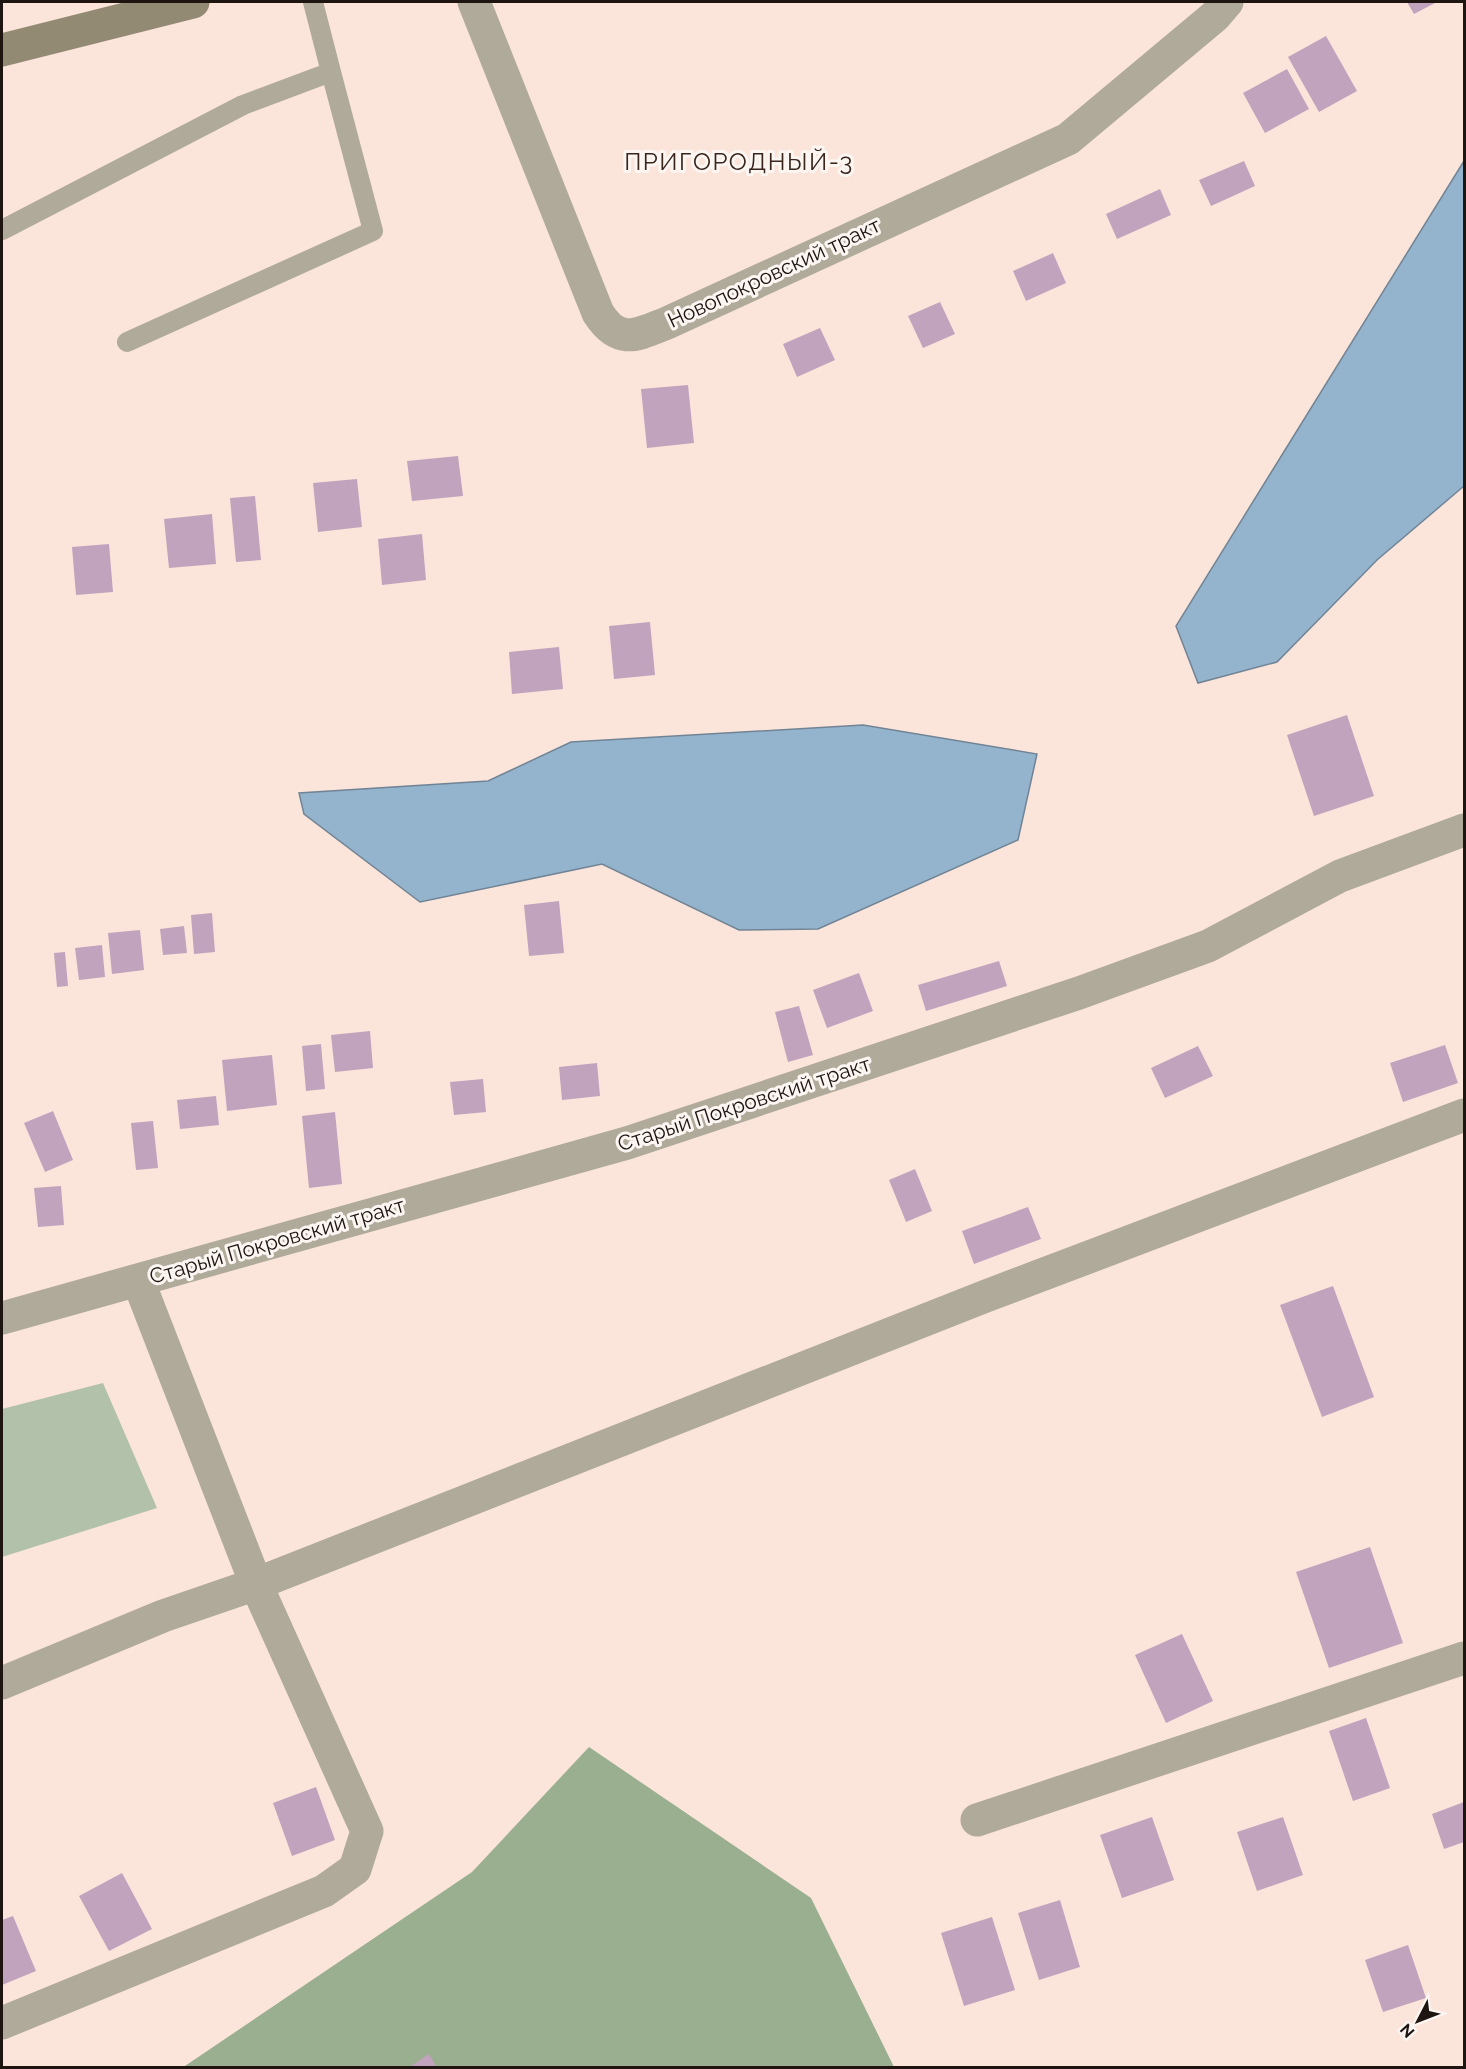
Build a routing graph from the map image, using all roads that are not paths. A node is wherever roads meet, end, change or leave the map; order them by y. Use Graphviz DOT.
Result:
graph roads {
  1 [pos="193,2"];
  2 [pos="313,2"];
  3 [pos="474,2"];
  4 [pos="1227,2"];
  5 [pos="2,50"];
  6 [pos="331,72"];
  7 [pos="2,230"];
  8 [pos="127,342"];
  9 [pos="1464,830"];
  10 [pos="1464,1115"];
  11 [pos="138,1280"];
  12 [pos="2,1318"];
  13 [pos="256,1584"];
  14 [pos="1464,1658"];
  15 [pos="2,1683"];
  16 [pos="977,1820"];
  17 [pos="2,2023"];
  1 -- 5 [label="main road"];
  2 -- 6 [label="lane"];
  3 -- 4 [label="street, Новопокровский тракт"];
  6 -- 7 [label="lane"];
  6 -- 8 [label="lane"];
  9 -- 11 [label="street, Старый Покровский тракт"];
  10 -- 13 [label="street"];
  11 -- 12 [label="street, Старый Покровский тракт"];
  11 -- 13 [label="street"];
  13 -- 15 [label="street"];
  13 -- 17 [label="street"];
  14 -- 16 [label="street"];
}
